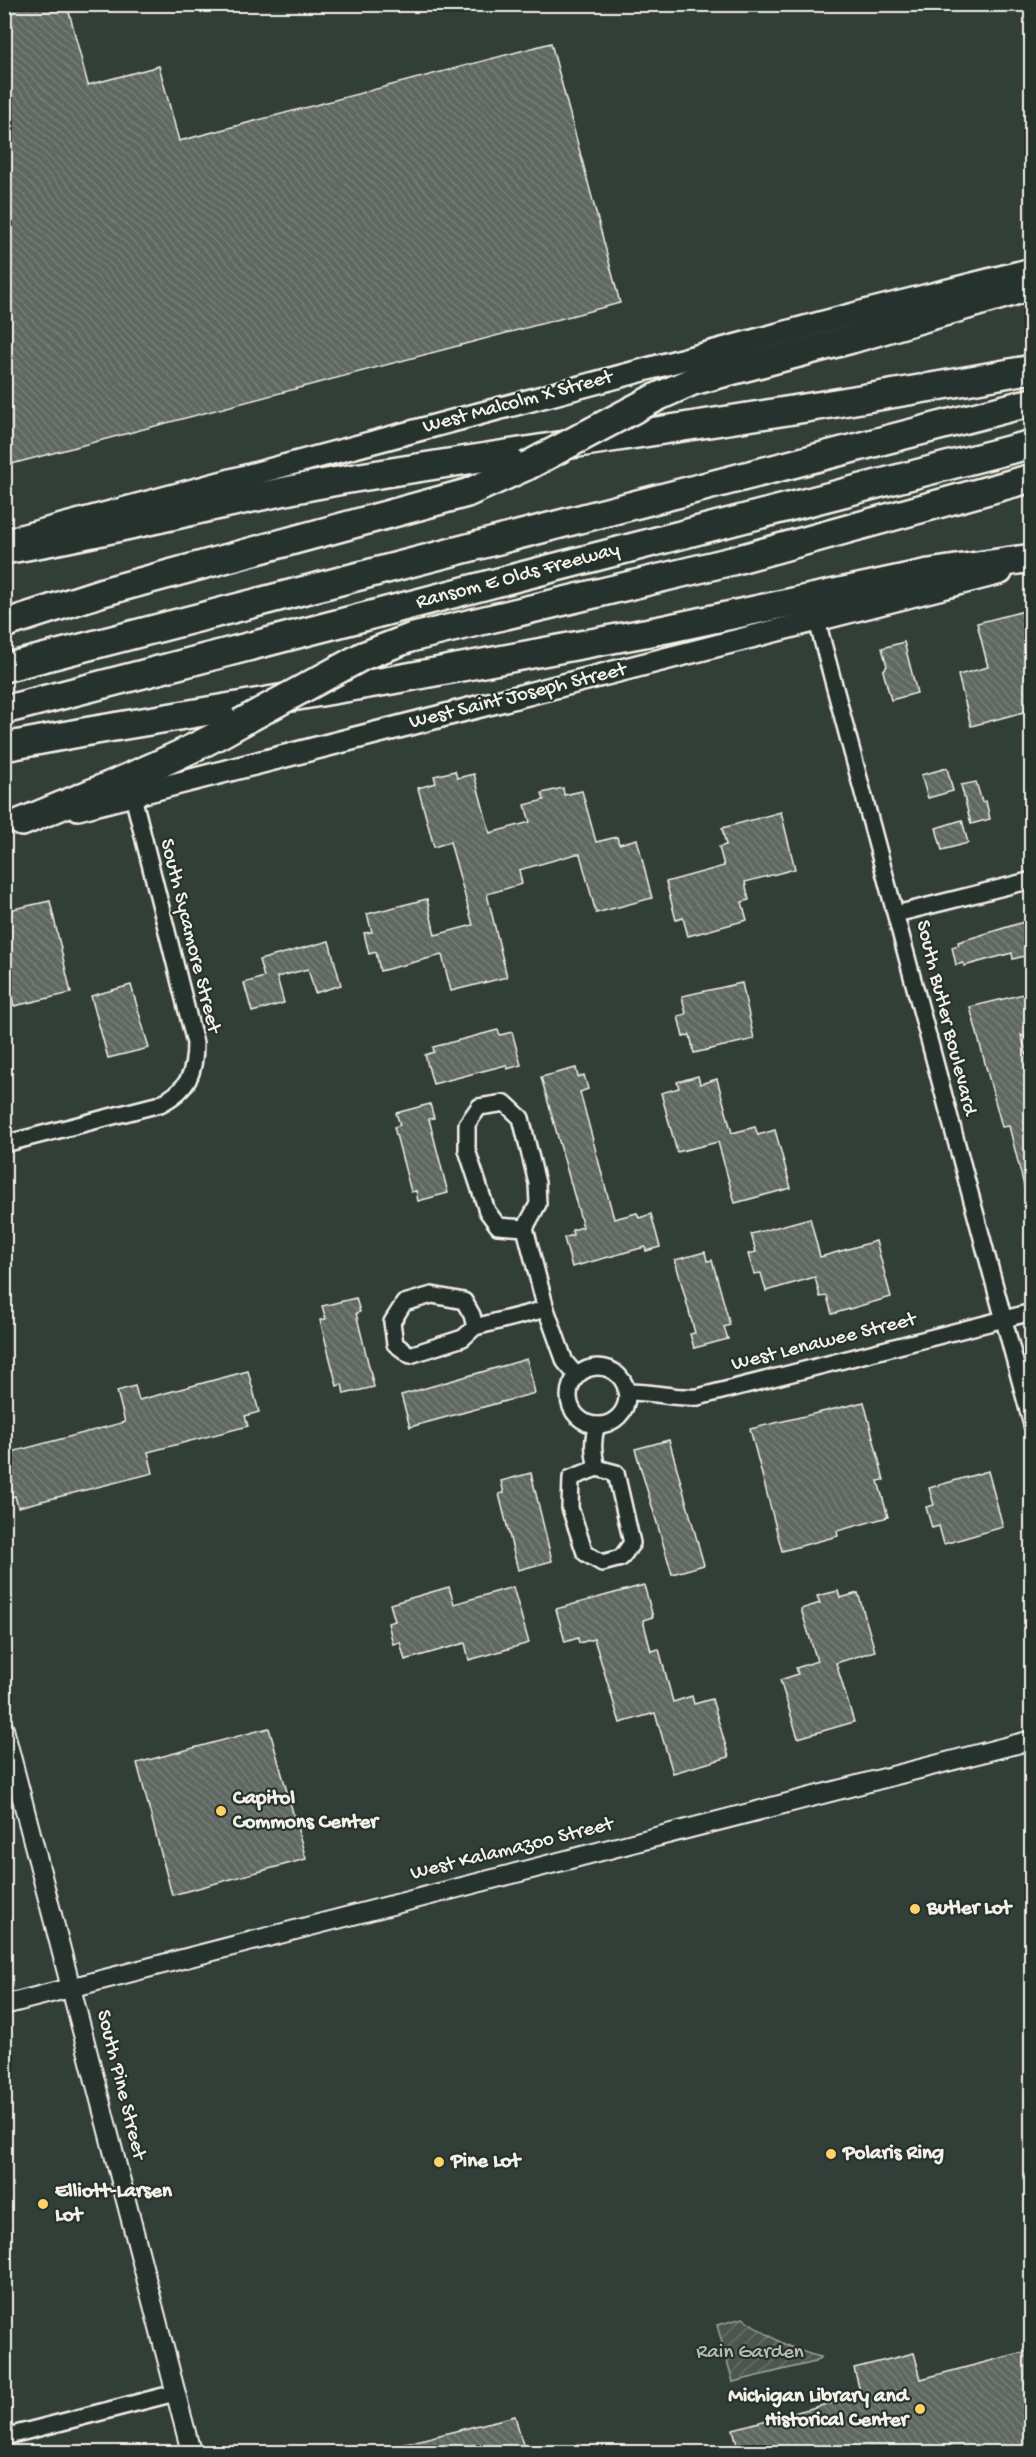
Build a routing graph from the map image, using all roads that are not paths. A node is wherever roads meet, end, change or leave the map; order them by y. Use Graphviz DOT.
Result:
graph roads {
  1 [pos="1032,269"];
  2 [pos="1032,286"];
  3 [pos="1032,369"];
  4 [pos="1032,402"];
  5 [pos="1032,444"];
  6 [pos="1032,478"];
  7 [pos="4,540"];
  8 [pos="4,550"];
  9 [pos="1032,558"];
  10 [pos="1032,566"];
  11 [pos="817,621"];
  12 [pos="4,624"];
  13 [pos="4,668"];
  14 [pos="4,710"];
  15 [pos="4,747"];
  16 [pos="133,795"];
  17 [pos="13,824"];
  18 [pos="1032,880"];
  19 [pos="896,914"];
  20 [pos="4,1144"];
  21 [pos="525,1228"];
  22 [pos="546,1309"];
  23 [pos="1032,1312"];
  24 [pos="1004,1319"];
  25 [pos="475,1327"];
  26 [pos="577,1376"];
  27 [pos="626,1392"];
  28 [pos="597,1425"];
  29 [pos="1032,1425"];
  30 [pos="597,1468"];
  31 [pos="4,1729"];
  32 [pos="1032,1740"];
  33 [pos="72,1987"];
  34 [pos="4,2005"];
  35 [pos="175,2393"];
  36 [pos="4,2437"];
  37 [pos="190,2452"];
  1 -- 7 [label="main road, West Malcolm X Street"];
  2 -- 12 [label="highway, bridge"];
  3 -- 8 [label="highway"];
  4 -- 13 [label="highway, Ransom E Olds Freeway"];
  5 -- 14 [label="highway, Ransom E Olds Freeway"];
  6 -- 17 [label="highway, bridge"];
  9 -- 15 [label="highway"];
  10 -- 11 [label="main road, West Saint Joseph Street"];
  11 -- 16 [label="main road, West Saint Joseph Street"];
  11 -- 19 [label="street, South Butler Boulevard"];
  16 -- 17 [label="main road, West Saint Joseph Street"];
  16 -- 20 [label="street, South Sycamore Street"];
  18 -- 19 [label="street"];
  19 -- 24 [label="street, South Butler Boulevard"];
  21 -- 21 [label="street"];
  21 -- 22 [label="street"];
  22 -- 25 [label="street"];
  22 -- 26 [label="street"];
  23 -- 24 [label="street, West Lenawee Street"];
  24 -- 27 [label="street, West Lenawee Street"];
  24 -- 29 [label="street, South Butler Boulevard"];
  25 -- 25 [label="street"];
  26 -- 27 [label="street"];
  26 -- 28 [label="street"];
  27 -- 28 [label="street"];
  28 -- 30 [label="street"];
  30 -- 30 [label="street"];
  31 -- 33 [label="street, South Pine Street"];
  32 -- 33 [label="street, West Kalamazoo Street"];
  33 -- 34 [label="street, West Kalamazoo Street"];
  33 -- 35 [label="street, South Pine Street"];
  35 -- 36 [label="street"];
  35 -- 37 [label="street, South Pine Street"];
}
